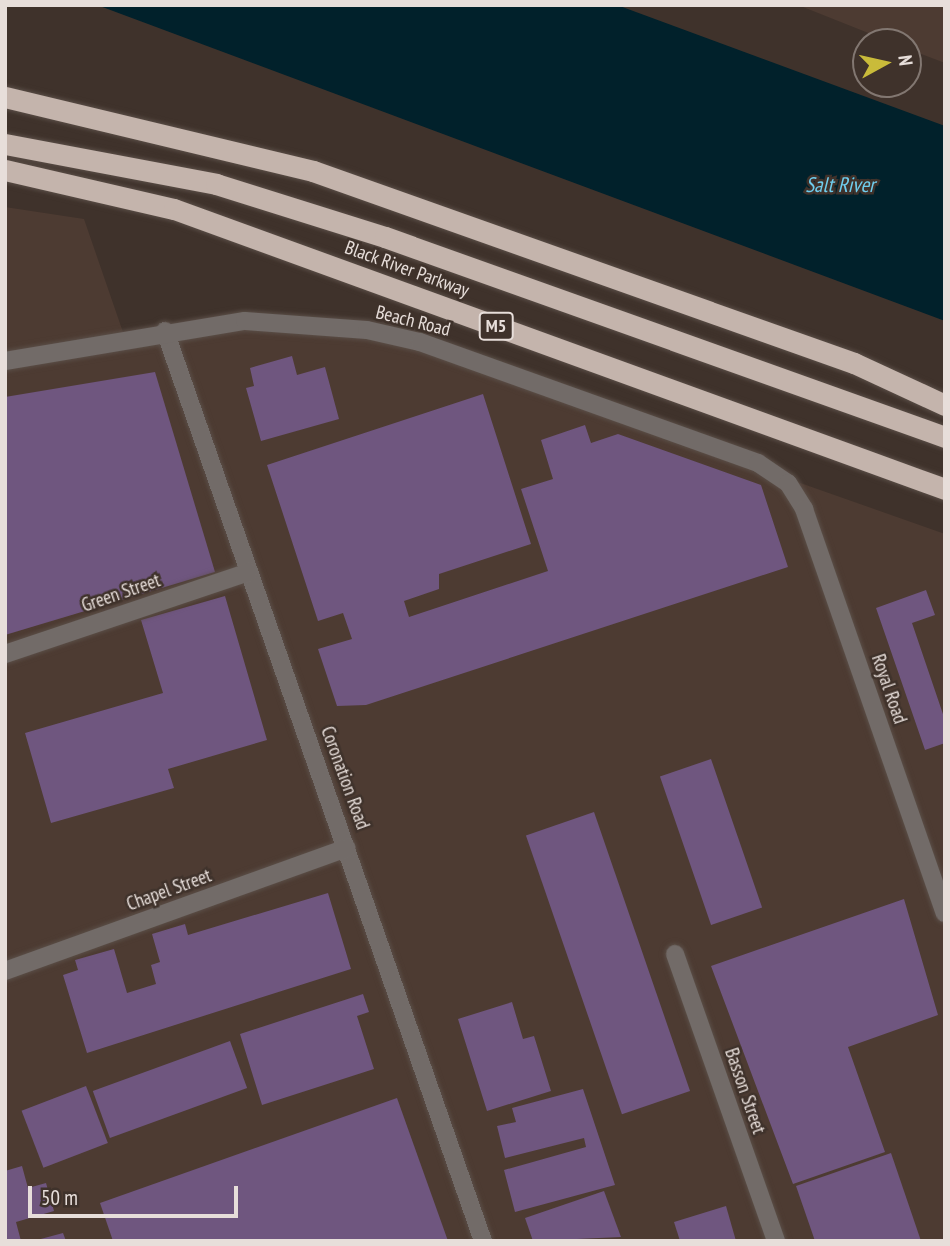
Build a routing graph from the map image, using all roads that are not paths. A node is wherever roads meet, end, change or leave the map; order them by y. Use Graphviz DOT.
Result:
graph roads {
  1 [pos="5,97"];
  2 [pos="5,144"];
  3 [pos="5,170"];
  4 [pos="165,331"];
  5 [pos="5,361"];
  6 [pos="854,363"];
  7 [pos="945,391"];
  8 [pos="945,405"];
  9 [pos="945,437"];
  10 [pos="788,483"];
  11 [pos="945,489"];
  12 [pos="249,572"];
  13 [pos="5,654"];
  14 [pos="347,848"];
  15 [pos="945,913"];
  16 [pos="676,954"];
  17 [pos="5,971"];
  18 [pos="483,1241"];
  19 [pos="776,1241"];
  1 -- 6 [label="highway"];
  2 -- 9 [label="highway"];
  3 -- 11 [label="highway, Black River Parkway / M5"];
  4 -- 5 [label="street, Beach Road"];
  4 -- 10 [label="street, Beach Road"];
  4 -- 12 [label="street, Coronation Road"];
  6 -- 7 [label="highway"];
  6 -- 8 [label="highway"];
  10 -- 15 [label="street, Royal Road"];
  12 -- 13 [label="street, Green Street"];
  12 -- 14 [label="street, Coronation Road"];
  14 -- 17 [label="street, Chapel Street"];
  14 -- 18 [label="street, Coronation Road"];
  16 -- 19 [label="street, Basson Street"];
}
